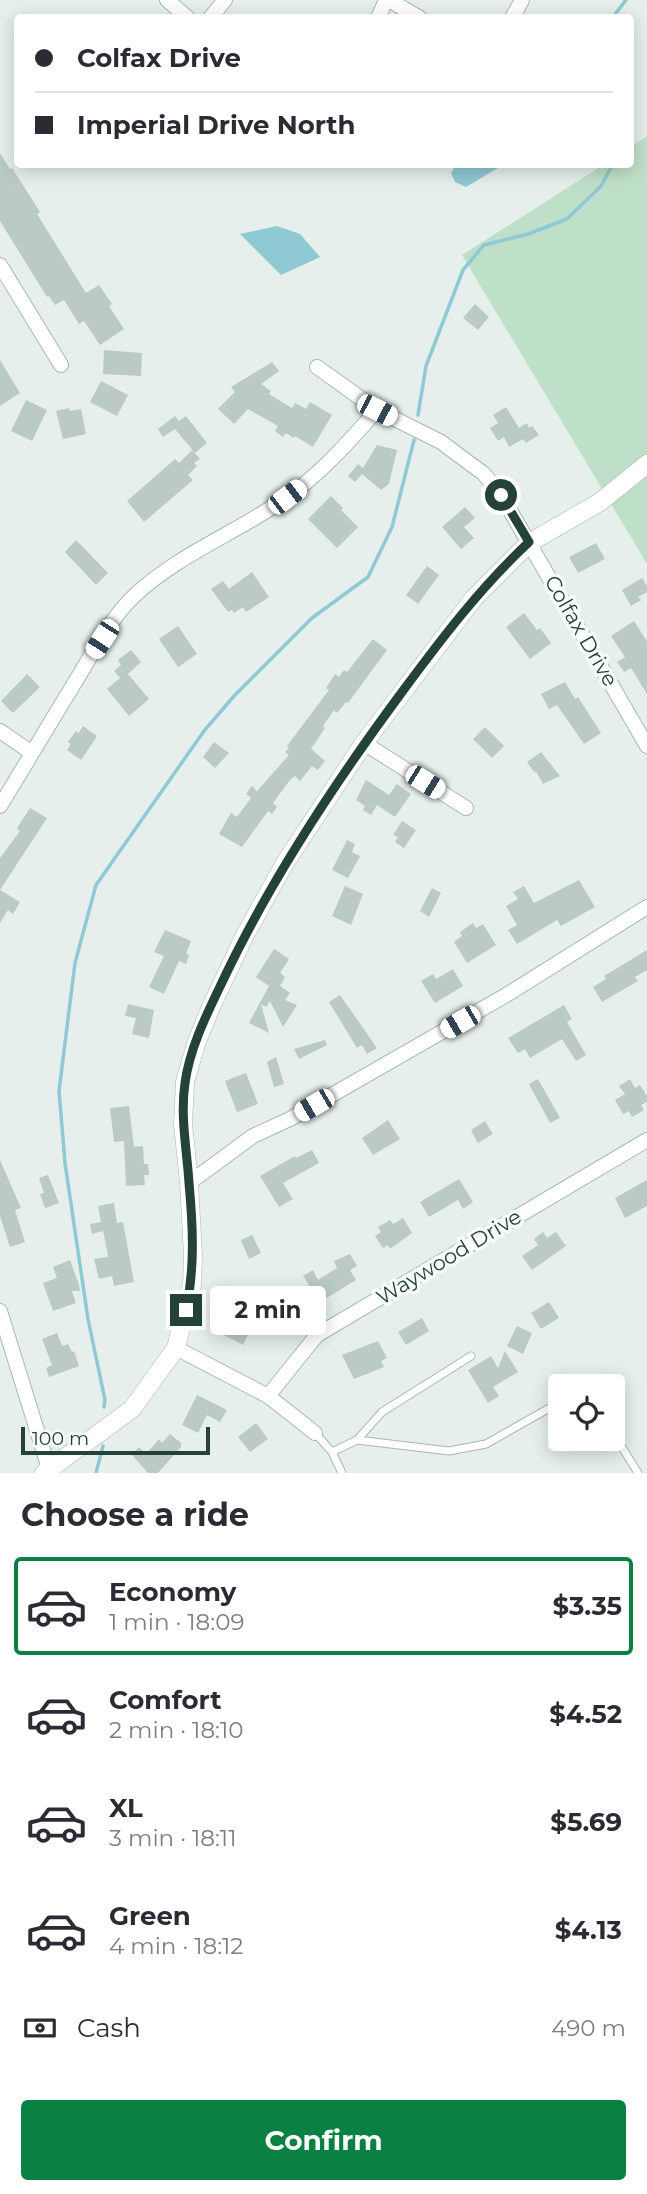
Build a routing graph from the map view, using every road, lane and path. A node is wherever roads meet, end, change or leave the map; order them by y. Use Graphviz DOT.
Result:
graph roads {
  1 [pos="167,0"];
  2 [pos="225,0"];
  3 [pos="388,0"];
  4 [pos="183,14"];
  5 [pos="213,14"];
  6 [pos="413,14"];
  7 [pos="0,265"];
  8 [pos="61,365"];
  9 [pos="317,367"];
  10 [pos="377,410"];
  11 [pos="647,464"];
  12 [pos="529,542"];
  13 [pos="0,731"];
  14 [pos="364,743"];
  15 [pos="647,746"];
  16 [pos="32,753"];
  17 [pos="0,806"];
  18 [pos="466,808"];
  19 [pos="647,907"];
  20 [pos="647,1140"];
  21 [pos="189,1183"];
  22 [pos="0,1311"];
  23 [pos="176,1348"];
  24 [pos="471,1356"];
  25 [pos="268,1396"];
  26 [pos="548,1409"];
  27 [pos="315,1433"];
  28 [pos="357,1440"];
  29 [pos="624,1451"];
  30 [pos="332,1452"];
  31 [pos="46,1471"];
  32 [pos="342,1473"];
  33 [pos="638,1473"];
  1 -- 4 [label="street"];
  2 -- 5 [label="street"];
  3 -- 6 [label="street"];
  7 -- 8 [label="street"];
  9 -- 10 [label="street, Colfax Drive"];
  10 -- 12 [label="street, Colfax Drive"];
  10 -- 16 [label="street"];
  11 -- 12 [label="street"];
  12 -- 14 [label="street"];
  12 -- 15 [label="street, Colfax Drive"];
  13 -- 16 [label="street"];
  14 -- 18 [label="street"];
  14 -- 21 [label="street"];
  16 -- 17 [label="street"];
  19 -- 21 [label="street"];
  20 -- 25 [label="street, Waywood Drive"];
  21 -- 23 [label="street"];
  22 -- 31 [label="street"];
  23 -- 25 [label="street"];
  23 -- 31 [label="street"];
  24 -- 28 [label="lane"];
  25 -- 27 [label="street"];
  26 -- 28 [label="lane"];
  27 -- 30 [label="lane"];
  28 -- 30 [label="lane"];
  29 -- 33 [label="lane"];
  30 -- 32 [label="lane"];
}
